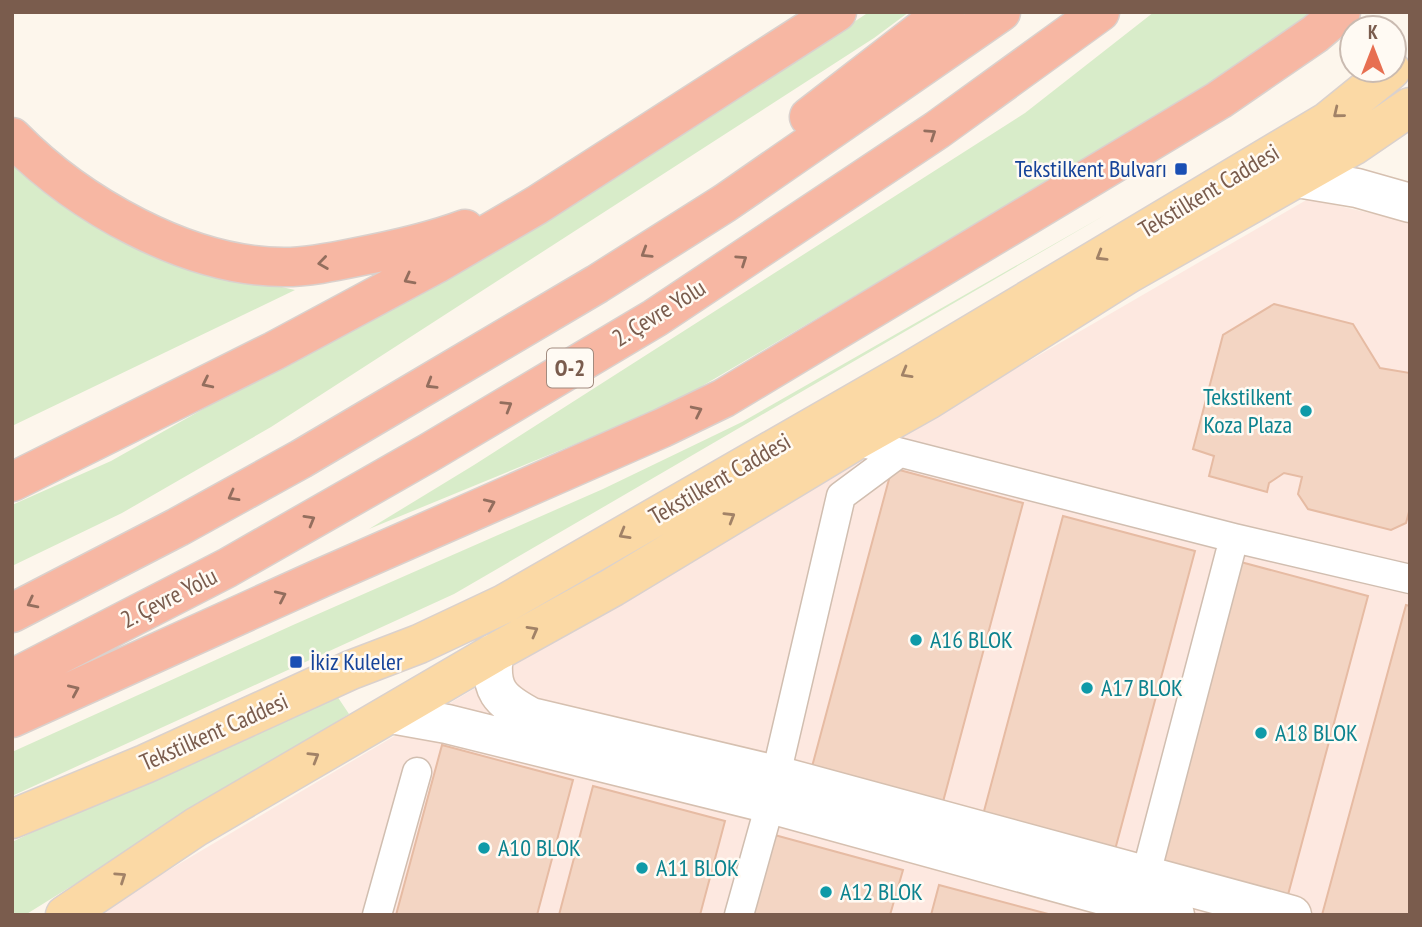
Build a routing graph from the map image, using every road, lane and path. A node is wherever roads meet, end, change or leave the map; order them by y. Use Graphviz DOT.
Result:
graph roads {
  1 [pos="837,12"];
  2 [pos="945,12"];
  3 [pos="1001,12"];
  4 [pos="1100,12"];
  5 [pos="1341,12"];
  6 [pos="1374,84"];
  7 [pos="1410,107"];
  8 [pos="12,137"];
  9 [pos="1297,178"];
  10 [pos="572,180"];
  11 [pos="725,203"];
  12 [pos="1410,203"];
  13 [pos="855,441"];
  14 [pos="899,453"];
  15 [pos="12,482"];
  16 [pos="1234,538"];
  17 [pos="1410,579"];
  18 [pos="12,613"];
  19 [pos="494,653"];
  20 [pos="393,655"];
  21 [pos="351,670"];
  22 [pos="12,679"];
  23 [pos="402,707"];
  24 [pos="12,719"];
  25 [pos="417,772"];
  26 [pos="773,789"];
  27 [pos="12,819"];
  28 [pos="1139,898"];
  29 [pos="65,915"];
  30 [pos="377,915"];
  31 [pos="739,915"];
  32 [pos="1175,915"];
  33 [pos="1292,915"];
  1 -- 10 [label="highway"];
  2 -- 11 [label="highway"];
  3 -- 11 [label="highway, O-2"];
  22 -- 4 [label="highway, 2. Çevre Yolu / O-2, one-way"];
  24 -- 5 [label="highway, one-way"];
  6 -- 20 [label="main road, Tekstilkent Caddesi, one-way"];
  7 -- 9 [label="main road, Tekstilkent Caddesi"];
  10 -- 8 [label="highway, one-way"];
  9 -- 12 [label="street, Tekstilkent Caddesi"];
  9 -- 13 [label="main road, Tekstilkent Caddesi"];
  10 -- 15 [label="highway, one-way"];
  11 -- 18 [label="highway, O-2, one-way"];
  13 -- 14 [label="street"];
  19 -- 13 [label="main road, Tekstilkent Caddesi, one-way"];
  14 -- 16 [label="street"];
  14 -- 26 [label="street"];
  16 -- 17 [label="street"];
  16 -- 28 [label="street"];
  19 -- 23 [label="main road, Tekstilkent Caddesi"];
  19 -- 26 [label="street"];
  20 -- 21 [label="main road, Tekstilkent Caddesi"];
  20 -- 23 [label="main road"];
  21 -- 23 [label="main road"];
  21 -- 27 [label="main road, Tekstilkent Caddesi"];
  23 -- 26 [label="street"];
  29 -- 23 [label="main road, Tekstilkent Caddesi, one-way"];
  25 -- 30 [label="street"];
  26 -- 28 [label="street"];
  26 -- 31 [label="street"];
  28 -- 32 [label="street"];
  28 -- 33 [label="street"];
}
